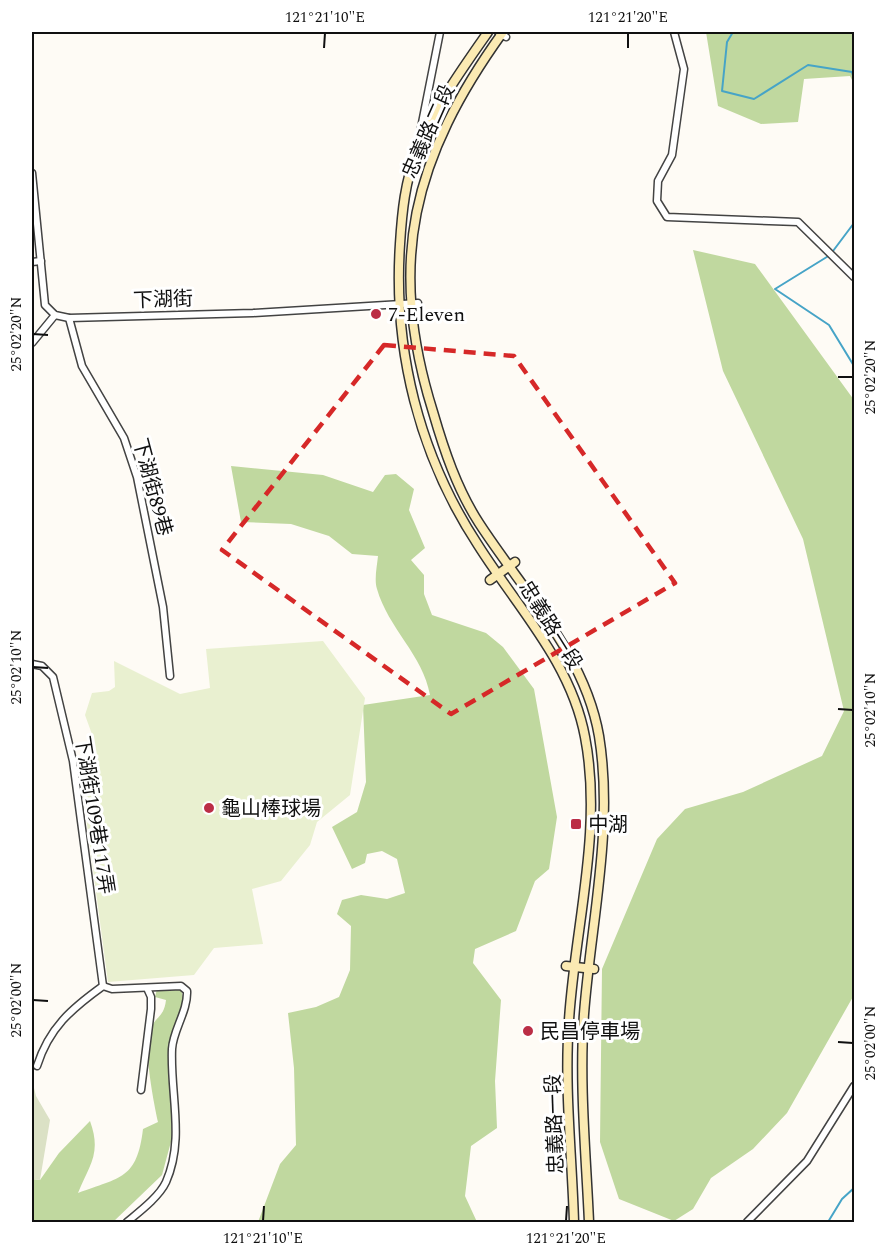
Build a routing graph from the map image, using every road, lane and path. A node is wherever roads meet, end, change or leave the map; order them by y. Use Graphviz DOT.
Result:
graph roads {
  1 [pos="440,32"];
  2 [pos="488,32"];
  3 [pos="674,32"];
  4 [pos="502,33"];
  5 [pos="417,151"];
  6 [pos="32,173"];
  7 [pos="402,209"];
  8 [pos="41,261"];
  9 [pos="32,262"];
  10 [pos="855,277"];
  11 [pos="398,303"];
  12 [pos="415,303"];
  13 [pos="55,315"];
  14 [pos="69,318"];
  15 [pos="32,343"];
  16 [pos="512,564"];
  17 [pos="499,574"];
  18 [pos="490,580"];
  19 [pos="32,664"];
  20 [pos="170,676"];
  21 [pos="570,966"];
  22 [pos="591,968"];
  23 [pos="103,986"];
  24 [pos="147,988"];
  25 [pos="37,1066"];
  26 [pos="855,1086"];
  27 [pos="141,1090"];
  28 [pos="127,1222"];
  29 [pos="574,1222"];
  30 [pos="588,1222"];
  31 [pos="747,1222"];
  1 -- 5 [label="street"];
  2 -- 5 [label="main road, 忠義路二段"];
  3 -- 10 [label="street"];
  4 -- 12 [label="main road, 忠義路二段"];
  5 -- 7 [label="main road, 忠義路二段"];
  6 -- 8 [label="street"];
  7 -- 11 [label="main road, 忠義路一段"];
  8 -- 9 [label="street"];
  8 -- 13 [label="street"];
  11 -- 12 [label="street, 下湖街"];
  11 -- 14 [label="street, 下湖街"];
  11 -- 17 [label="main road, 忠義路一段"];
  12 -- 16 [label="main road, 忠義路一段"];
  13 -- 14 [label="street, 下湖街"];
  13 -- 15 [label="street"];
  14 -- 20 [label="street, 下湖街89巷"];
  16 -- 17 [label="main road"];
  16 -- 22 [label="main road, 忠義路一段"];
  17 -- 18 [label="main road"];
  17 -- 21 [label="main road, 忠義路一段"];
  19 -- 23 [label="street, 下湖街109巷117弄"];
  21 -- 22 [label="main road"];
  21 -- 29 [label="main road, 忠義路一段"];
  22 -- 30 [label="main road, 忠義路一段"];
  23 -- 24 [label="street"];
  23 -- 25 [label="street"];
  24 -- 27 [label="street"];
  24 -- 28 [label="street"];
  26 -- 31 [label="street"];
}
